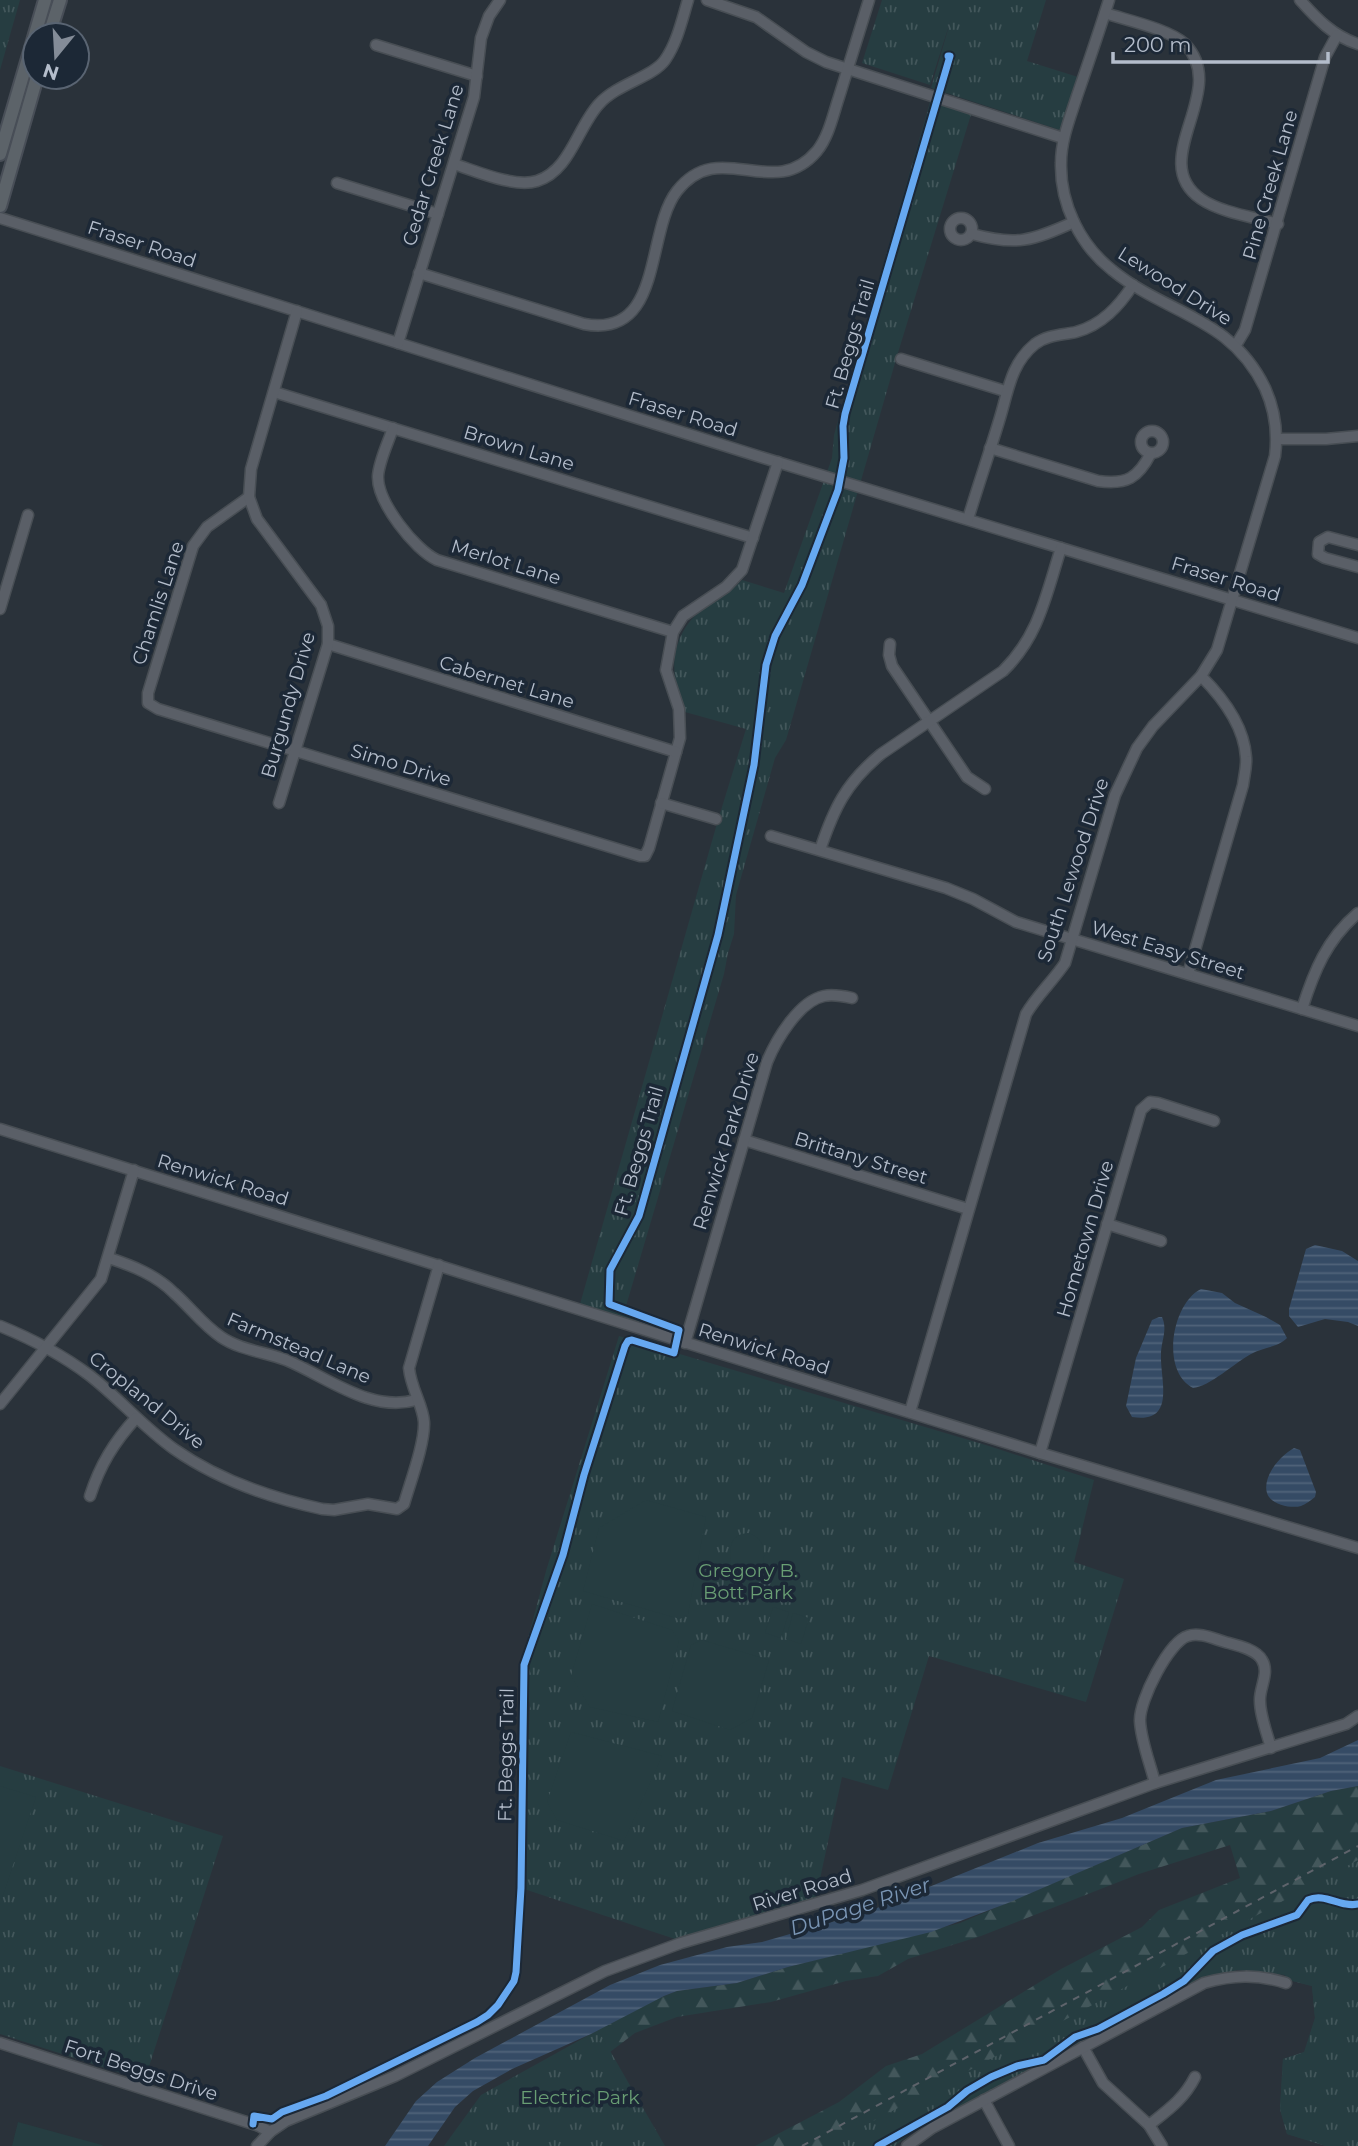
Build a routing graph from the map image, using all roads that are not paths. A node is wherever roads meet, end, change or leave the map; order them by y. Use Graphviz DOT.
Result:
graph roads {
  1 [pos="45,0"];
  2 [pos="60,0"];
  3 [pos="500,0"];
  4 [pos="688,0"];
  5 [pos="707,0"];
  6 [pos="869,0"];
  7 [pos="1109,0"];
  8 [pos="1300,0"];
  9 [pos="1105,13"];
  10 [pos="54,21"];
  11 [pos="1336,34"];
  12 [pos="1358,44"];
  13 [pos="376,46"];
  14 [pos="847,70"];
  15 [pos="477,76"];
  16 [pos="33,91"];
  17 [pos="1063,138"];
  18 [pos="0,154"];
  19 [pos="454,164"];
  20 [pos="337,183"];
  21 [pos="0,206"];
  22 [pos="438,214"];
  23 [pos="0,218"];
  24 [pos="1073,222"];
  25 [pos="1278,224"];
  26 [pos="972,234"];
  27 [pos="419,273"];
  28 [pos="1133,285"];
  29 [pos="297,311"];
  30 [pos="398,342"];
  31 [pos="1236,345"];
  32 [pos="901,359"];
  33 [pos="274,391"];
  34 [pos="1005,391"];
  35 [pos="393,428"];
  36 [pos="1358,436"];
  37 [pos="1278,439"];
  38 [pos="990,448"];
  39 [pos="1151,453"];
  40 [pos="778,462"];
  41 [pos="249,497"];
  42 [pos="28,515"];
  43 [pos="968,519"];
  44 [pos="754,538"];
  45 [pos="1358,545"];
  46 [pos="1061,548"];
  47 [pos="1358,567"];
  48 [pos="1233,599"];
  49 [pos="0,609"];
  50 [pos="673,632"];
  51 [pos="1358,638"];
  52 [pos="328,644"];
  53 [pos="890,644"];
  54 [pos="1201,676"];
  55 [pos="148,702"];
  56 [pos="929,722"];
  57 [pos="295,751"];
  58 [pos="676,752"];
  59 [pos="985,789"];
  60 [pos="279,803"];
  61 [pos="662,803"];
  62 [pos="716,819"];
  63 [pos="771,836"];
  64 [pos="820,850"];
  65 [pos="1358,913"];
  66 [pos="1072,939"];
  67 [pos="1188,974"];
  68 [pos="852,998"];
  69 [pos="1302,1009"];
  70 [pos="1358,1026"];
  71 [pos="1214,1121"];
  72 [pos="0,1129"];
  73 [pos="744,1140"];
  74 [pos="134,1170"];
  75 [pos="968,1209"];
  76 [pos="1107,1224"];
  77 [pos="1161,1241"];
  78 [pos="109,1258"];
  79 [pos="439,1265"];
  80 [pos="0,1326"];
  81 [pos="685,1343"];
  82 [pos="47,1347"];
  83 [pos="416,1400"];
  84 [pos="0,1405"];
  85 [pos="910,1412"];
  86 [pos="136,1418"];
  87 [pos="1040,1453"];
  88 [pos="90,1496"];
  89 [pos="1358,1548"];
  90 [pos="1358,1716"];
  91 [pos="1271,1748"];
  92 [pos="1155,1783"];
  93 [pos="1286,1983"];
  94 [pos="0,2043"];
  95 [pos="1083,2047"];
  96 [pos="1195,2077"];
  97 [pos="984,2100"];
  98 [pos="1149,2125"];
  99 [pos="270,2132"];
  100 [pos="257,2146"];
  101 [pos="907,2146"];
  102 [pos="1009,2146"];
  103 [pos="1162,2146"];
  1 -- 18 [label="main road"];
  2 -- 10 [label="main road"];
  3 -- 15 [label="street, Cedar Creek Lane"];
  4 -- 19 [label="street"];
  5 -- 14 [label="street"];
  6 -- 14 [label="street"];
  7 -- 9 [label="street, Lewood Drive"];
  8 -- 11 [label="street"];
  9 -- 17 [label="street, Lewood Drive"];
  9 -- 25 [label="street"];
  11 -- 12 [label="street"];
  11 -- 25 [label="street, Pine Creek Lane"];
  13 -- 15 [label="street"];
  14 -- 17 [label="street"];
  14 -- 27 [label="street"];
  15 -- 19 [label="street, Cedar Creek Lane"];
  16 -- 21 [label="main road"];
  17 -- 24 [label="street, Lewood Drive"];
  19 -- 22 [label="street, Cedar Creek Lane"];
  20 -- 22 [label="street"];
  22 -- 27 [label="street, Cedar Creek Lane"];
  23 -- 29 [label="street, Fraser Road"];
  24 -- 26 [label="street"];
  24 -- 28 [label="street, Lewood Drive"];
  25 -- 31 [label="street, Pine Creek Lane"];
  27 -- 30 [label="street, Cedar Creek Lane"];
  28 -- 31 [label="street, Lewood Drive"];
  28 -- 34 [label="street"];
  29 -- 30 [label="street, Fraser Road"];
  29 -- 33 [label="street"];
  30 -- 40 [label="street, Fraser Road"];
  31 -- 37 [label="street, Lewood Drive"];
  32 -- 34 [label="street"];
  33 -- 35 [label="street, Brown Lane"];
  33 -- 41 [label="street"];
  34 -- 38 [label="street"];
  35 -- 44 [label="street, Brown Lane"];
  35 -- 50 [label="street, Merlot Lane"];
  36 -- 37 [label="street"];
  37 -- 48 [label="street, Lewood Drive"];
  38 -- 39 [label="street"];
  38 -- 43 [label="street"];
  40 -- 43 [label="street, Fraser Road"];
  40 -- 44 [label="street"];
  41 -- 52 [label="street, Burgundy Drive"];
  41 -- 55 [label="street, Chamlis Lane"];
  42 -- 49 [label="street"];
  43 -- 46 [label="street, Fraser Road"];
  44 -- 50 [label="street"];
  45 -- 47 [label="street"];
  46 -- 48 [label="street, Fraser Road"];
  46 -- 56 [label="street"];
  48 -- 51 [label="street, Fraser Road"];
  48 -- 54 [label="street, South Lewood Drive"];
  50 -- 58 [label="street"];
  52 -- 57 [label="street, Burgundy Drive"];
  52 -- 58 [label="street, Cabernet Lane"];
  53 -- 56 [label="street"];
  54 -- 66 [label="street, South Lewood Drive"];
  54 -- 67 [label="street"];
  55 -- 57 [label="street, Simo Drive"];
  56 -- 59 [label="street"];
  56 -- 64 [label="street"];
  57 -- 60 [label="street, Burgundy Drive"];
  57 -- 61 [label="street, Simo Drive"];
  58 -- 61 [label="street"];
  61 -- 62 [label="street"];
  63 -- 64 [label="street, West Easy Street"];
  64 -- 66 [label="street, West Easy Street"];
  65 -- 69 [label="street"];
  66 -- 67 [label="street, West Easy Street"];
  66 -- 75 [label="street, South Lewood Drive"];
  67 -- 69 [label="street, West Easy Street"];
  68 -- 73 [label="street, Renwick Park Drive"];
  69 -- 70 [label="street, West Easy Street"];
  71 -- 76 [label="street, Hometown Drive"];
  72 -- 74 [label="street, Renwick Road"];
  73 -- 75 [label="street, Brittany Street"];
  73 -- 81 [label="street, Renwick Park Drive"];
  74 -- 78 [label="street"];
  74 -- 79 [label="street, Renwick Road"];
  75 -- 85 [label="street, South Lewood Drive"];
  76 -- 77 [label="street"];
  76 -- 87 [label="street, Hometown Drive"];
  78 -- 82 [label="street"];
  78 -- 83 [label="street, Farmstead Lane"];
  79 -- 81 [label="street, Renwick Road"];
  79 -- 83 [label="street"];
  80 -- 82 [label="street, Cropland Drive"];
  81 -- 85 [label="street, Renwick Road"];
  82 -- 84 [label="street"];
  82 -- 86 [label="street, Cropland Drive"];
  83 -- 86 [label="street, Cropland Drive"];
  85 -- 87 [label="street, Renwick Road"];
  86 -- 88 [label="street"];
  87 -- 89 [label="street, Renwick Road"];
  90 -- 91 [label="street, River Road"];
  91 -- 92 [label="street, River Road"];
  91 -- 92 [label="street"];
  92 -- 99 [label="street, River Road"];
  93 -- 95 [label="street"];
  94 -- 99 [label="street, Fort Beggs Drive"];
  95 -- 97 [label="street"];
  95 -- 98 [label="street"];
  96 -- 98 [label="street"];
  97 -- 101 [label="street"];
  97 -- 102 [label="street"];
  98 -- 103 [label="street"];
  99 -- 100 [label="street, River Road"];
}
